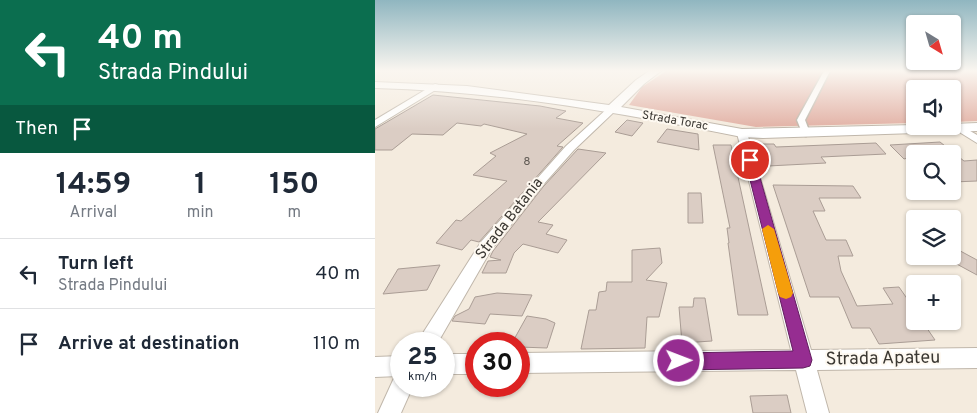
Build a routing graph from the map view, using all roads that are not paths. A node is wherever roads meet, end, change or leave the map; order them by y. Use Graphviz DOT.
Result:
graph roads {
  1 [pos="431,90"];
  2 [pos="477,90"];
  3 [pos="631,90"];
  4 [pos="817,90"];
  5 [pos="612,109"];
  6 [pos="375,124"];
  7 [pos="977,127"];
  8 [pos="961,128"];
  9 [pos="961,129"];
  10 [pos="906,130"];
  11 [pos="742,133"];
  12 [pos="806,133"];
  13 [pos="977,140"];
  14 [pos="433,332"];
  15 [pos="977,358"];
  16 [pos="803,360"];
  17 [pos="530,364"];
  18 [pos="390,366"];
  19 [pos="375,367"];
  20 [pos="397,397"];
  21 [pos="389,413"];
  22 [pos="818,413"];
  1 -- 6 [label="street"];
  2 -- 5 [label="street, Strada Torac"];
  3 -- 5 [label="street"];
  4 -- 12 [label="street"];
  5 -- 11 [label="street, Strada Torac"];
  5 -- 14 [label="street, Strada Batania"];
  7 -- 8 [label="street, Strada Torac"];
  9 -- 13 [label="street"];
  10 -- 12 [label="street, Strada Torac"];
  11 -- 12 [label="street, Strada Torac"];
  11 -- 16 [label="street"];
  15 -- 16 [label="street, Strada Apateu"];
  16 -- 17 [label="street, Strada Apateu"];
  16 -- 22 [label="street"];
  18 -- 19 [label="street"];
  20 -- 21 [label="street"];
}
